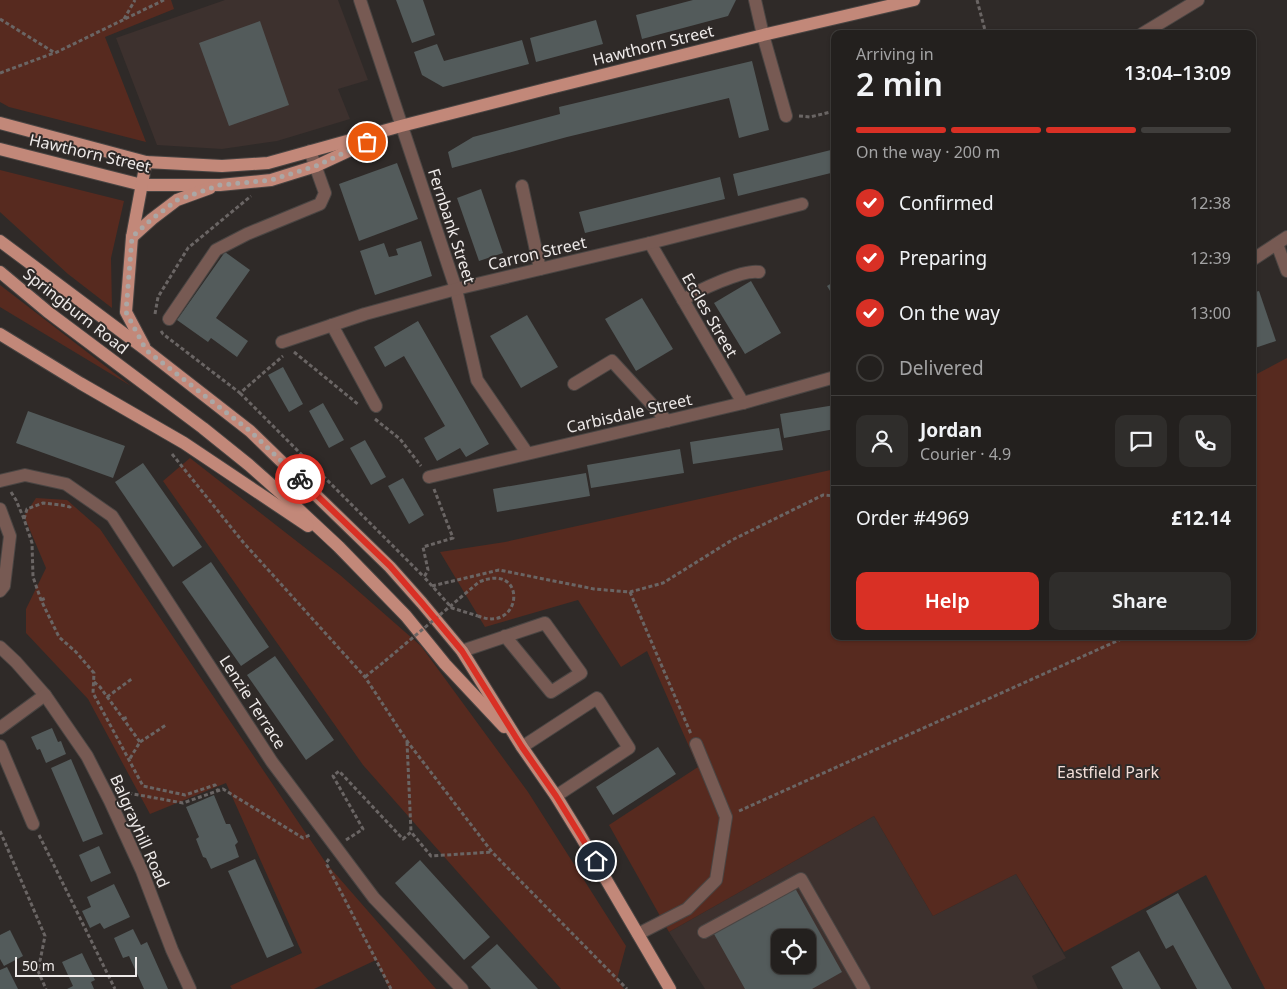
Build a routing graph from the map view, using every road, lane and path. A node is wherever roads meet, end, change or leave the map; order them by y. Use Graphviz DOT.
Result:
graph roads {
  1 [pos="135,0"];
  2 [pos="164,0"];
  3 [pos="360,0"];
  4 [pos="755,0"];
  5 [pos="914,0"];
  6 [pos="977,0"];
  7 [pos="1194,1"];
  8 [pos="0,19"];
  9 [pos="123,20"];
  10 [pos="985,30"];
  11 [pos="1148,30"];
  12 [pos="763,35"];
  13 [pos="55,53"];
  14 [pos="0,73"];
  15 [pos="831,112"];
  16 [pos="786,116"];
  17 [pos="0,123"];
  18 [pos="401,126"];
  19 [pos="0,148"];
  20 [pos="310,151"];
  21 [pos="146,162"];
  22 [pos="316,166"];
  23 [pos="271,180"];
  24 [pos="142,185"];
  25 [pos="220,185"];
  26 [pos="522,186"];
  27 [pos="802,204"];
  28 [pos="132,237"];
  29 [pos="0,241"];
  30 [pos="1282,241"];
  31 [pos="650,243"];
  32 [pos="1256,257"];
  33 [pos="540,269"];
  34 [pos="1287,271"];
  35 [pos="0,272"];
  36 [pos="759,272"];
  37 [pos="456,289"];
  38 [pos="683,300"];
  39 [pos="154,318"];
  40 [pos="170,318"];
  41 [pos="159,326"];
  42 [pos="332,326"];
  43 [pos="0,334"];
  44 [pos="286,346"];
  45 [pos="146,350"];
  46 [pos="831,378"];
  47 [pos="574,384"];
  48 [pos="240,392"];
  49 [pos="743,403"];
  50 [pos="370,410"];
  51 [pos="667,421"];
  52 [pos="171,453"];
  53 [pos="527,454"];
  54 [pos="429,477"];
  55 [pos="2,480"];
  56 [pos="80,493"];
  57 [pos="831,496"];
  58 [pos="0,509"];
  59 [pos="24,519"];
  60 [pos="339,547"];
  61 [pos="424,577"];
  62 [pos="432,586"];
  63 [pos="0,591"];
  64 [pos="630,592"];
  65 [pos="46,598"];
  66 [pos="41,600"];
  67 [pos="505,636"];
  68 [pos="1119,640"];
  69 [pos="0,647"];
  70 [pos="462,651"];
  71 [pos="365,677"];
  72 [pos="133,678"];
  73 [pos="93,682"];
  74 [pos="45,696"];
  75 [pos="108,697"];
  76 [pos="128,717"];
  77 [pos="123,719"];
  78 [pos="166,724"];
  79 [pos="0,728"];
  80 [pos="407,741"];
  81 [pos="140,742"];
  82 [pos="696,744"];
  83 [pos="0,746"];
  84 [pos="522,747"];
  85 [pos="129,760"];
  86 [pos="218,791"];
  87 [pos="556,796"];
  88 [pos="110,801"];
  89 [pos="726,816"];
  90 [pos="33,824"];
  91 [pos="322,830"];
  92 [pos="0,832"];
  93 [pos="411,832"];
  94 [pos="2,840"];
  95 [pos="335,847"];
  96 [pos="492,852"];
  97 [pos="704,932"];
  98 [pos="638,934"];
  99 [pos="46,989"];
  100 [pos="115,989"];
  101 [pos="190,989"];
  102 [pos="391,989"];
  103 [pos="462,989"];
  104 [pos="627,989"];
  105 [pos="670,989"];
  106 [pos="864,989"];
  1 -- 9 [label="path"];
  2 -- 9 [label="path"];
  3 -- 18 [label="street, Fernbank Street"];
  4 -- 12 [label="street"];
  5 -- 12 [label="main road, Hawthorn Street"];
  6 -- 10 [label="path"];
  7 -- 11 [label="street"];
  8 -- 13 [label="path"];
  9 -- 13 [label="path"];
  12 -- 16 [label="street"];
  12 -- 18 [label="main road, Hawthorn Street"];
  13 -- 14 [label="path"];
  15 -- 16 [label="path"];
  17 -- 21 [label="main road, Hawthorn Street"];
  18 -- 20 [label="main road, Hawthorn Street"];
  18 -- 22 [label="main road, Hawthorn Street"];
  18 -- 37 [label="street, Fernbank Street"];
  19 -- 24 [label="main road, Hawthorn Street"];
  20 -- 21 [label="main road, Hawthorn Street"];
  20 -- 22 [label="street"];
  21 -- 24 [label="main road"];
  22 -- 23 [label="main road, Hawthorn Street"];
  22 -- 40 [label="street"];
  23 -- 25 [label="main road, Hawthorn Street"];
  23 -- 39 [label="path"];
  24 -- 25 [label="main road, Hawthorn Street"];
  24 -- 28 [label="main road"];
  25 -- 28 [label="main road"];
  26 -- 33 [label="street"];
  27 -- 31 [label="street, Carron Street"];
  28 -- 45 [label="main road"];
  29 -- 45 [label="main road, Springburn Road"];
  30 -- 32 [label="street"];
  30 -- 34 [label="street"];
  31 -- 33 [label="street, Carron Street"];
  31 -- 38 [label="street, Eccles Street"];
  33 -- 37 [label="street, Carron Street"];
  35 -- 60 [label="main road, Springburn Road"];
  36 -- 38 [label="street"];
  37 -- 42 [label="street, Carron Street"];
  37 -- 53 [label="street, Fernbank Street"];
  38 -- 49 [label="street, Eccles Street"];
  41 -- 48 [label="path"];
  42 -- 44 [label="street, Carron Street"];
  42 -- 50 [label="street"];
  43 -- 60 [label="main road"];
  44 -- 48 [label="path"];
  44 -- 50 [label="path"];
  45 -- 70 [label="main road, Springburn Road"];
  46 -- 49 [label="street, Carbisdale Street"];
  47 -- 51 [label="street"];
  48 -- 61 [label="path"];
  49 -- 51 [label="street, Carbisdale Street"];
  50 -- 54 [label="path"];
  51 -- 53 [label="street, Carbisdale Street"];
  52 -- 71 [label="path"];
  53 -- 54 [label="street, Carbisdale Street"];
  54 -- 61 [label="path"];
  55 -- 56 [label="street, Lenzie Terrace"];
  55 -- 59 [label="path"];
  56 -- 59 [label="path"];
  56 -- 91 [label="street, Lenzie Terrace"];
  57 -- 64 [label="path"];
  58 -- 63 [label="street"];
  59 -- 66 [label="path"];
  60 -- 84 [label="main road, Springburn Road"];
  61 -- 62 [label="path"];
  62 -- 64 [label="path"];
  62 -- 71 [label="path, bridge"];
  64 -- 82 [label="path"];
  65 -- 66 [label="path"];
  66 -- 73 [label="path"];
  67 -- 67 [label="street"];
  67 -- 70 [label="street"];
  68 -- 89 [label="path"];
  69 -- 74 [label="street, Balgrayhill Road"];
  70 -- 84 [label="main road, Springburn Road"];
  71 -- 80 [label="path"];
  72 -- 75 [label="path"];
  73 -- 75 [label="path"];
  73 -- 85 [label="path"];
  74 -- 79 [label="street"];
  74 -- 88 [label="street, Balgrayhill Road"];
  75 -- 77 [label="path"];
  76 -- 77 [label="path"];
  77 -- 81 [label="path"];
  78 -- 81 [label="path"];
  80 -- 93 [label="path"];
  80 -- 96 [label="path"];
  81 -- 85 [label="path"];
  82 -- 89 [label="street"];
  83 -- 90 [label="street"];
  84 -- 87 [label="main road, Springburn Road"];
  84 -- 87 [label="street"];
  85 -- 86 [label="path"];
  86 -- 88 [label="path"];
  86 -- 91 [label="path"];
  87 -- 98 [label="main road, Springburn Road"];
  88 -- 101 [label="street, Balgrayhill Road"];
  89 -- 98 [label="street"];
  90 -- 100 [label="path"];
  91 -- 95 [label="street, Lenzie Terrace"];
  92 -- 94 [label="path"];
  93 -- 95 [label="path"];
  93 -- 96 [label="path"];
  94 -- 99 [label="path"];
  95 -- 102 [label="path"];
  95 -- 103 [label="street, Lenzie Terrace"];
  96 -- 104 [label="path"];
  97 -- 106 [label="street"];
  98 -- 105 [label="main road, Springburn Road"];
}
